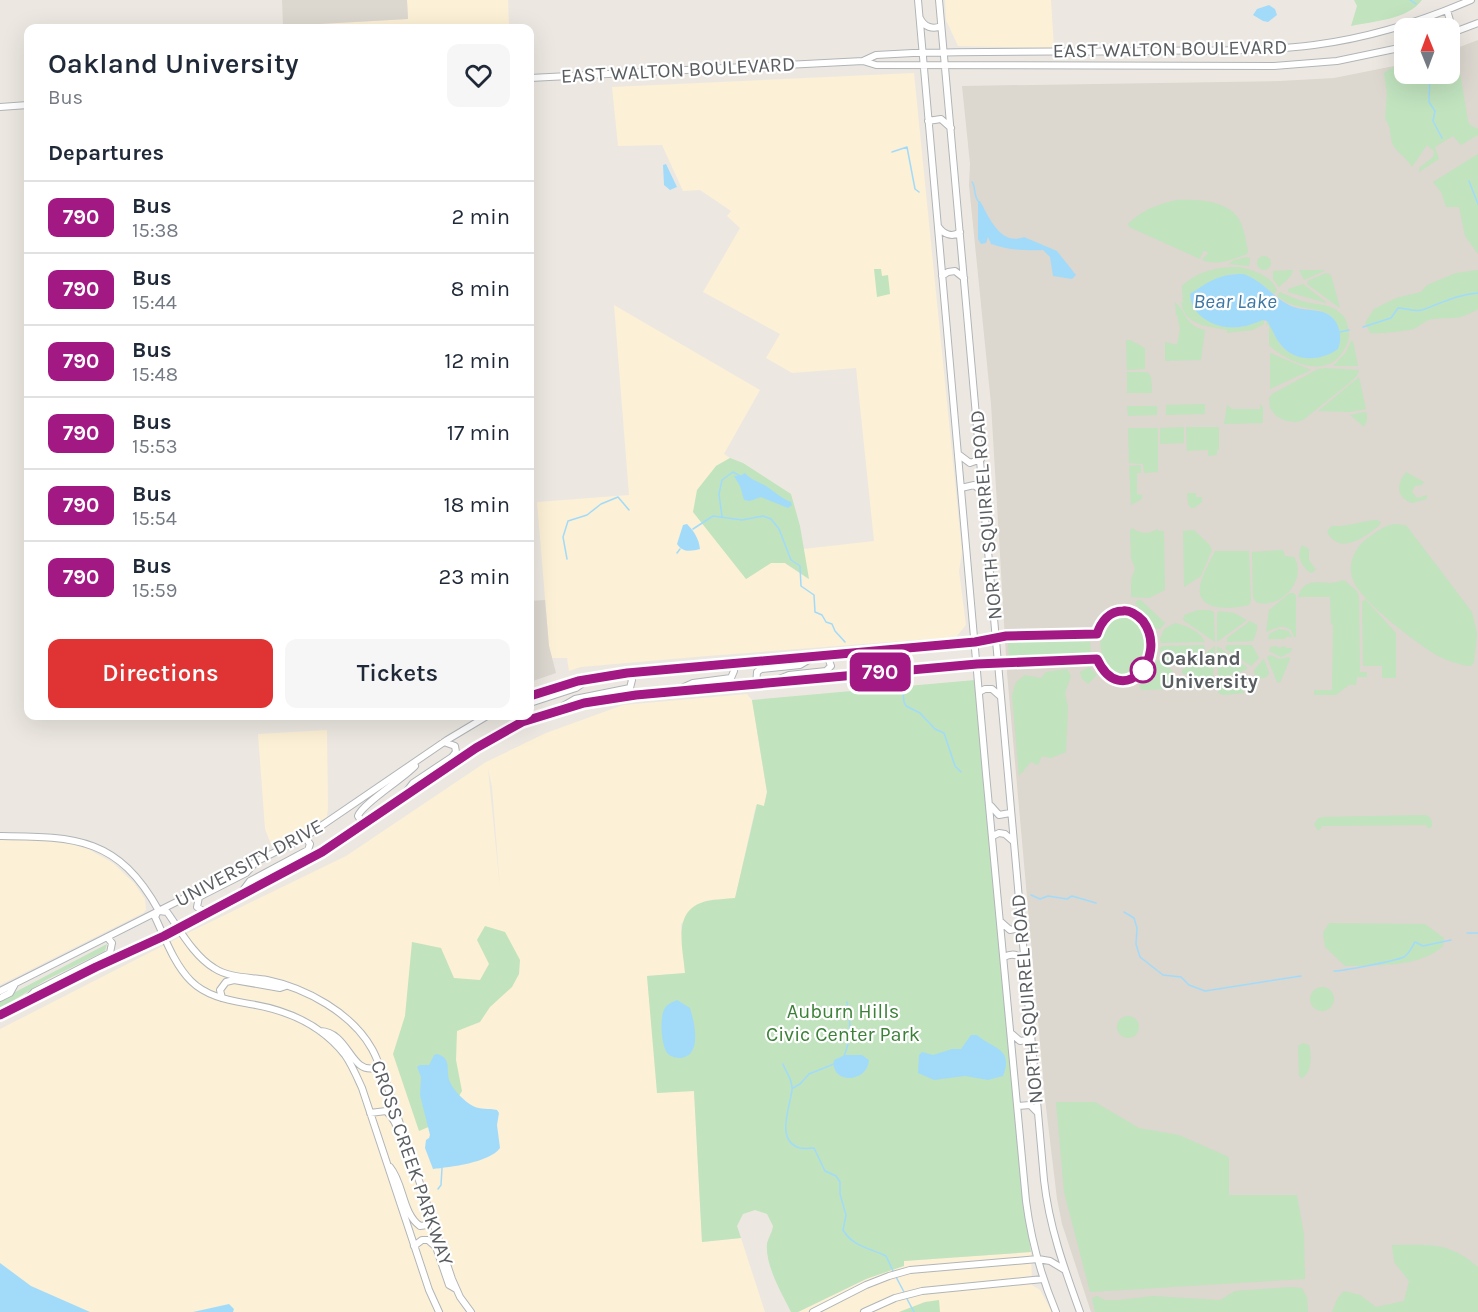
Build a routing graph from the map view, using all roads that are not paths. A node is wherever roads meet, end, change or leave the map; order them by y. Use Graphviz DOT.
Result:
graph roads {
  1 [pos="918,0"];
  2 [pos="939,0"];
  3 [pos="1471,0"];
  4 [pos="1447,10"];
  5 [pos="920,18"];
  6 [pos="1449,18"];
  7 [pos="1478,22"];
  8 [pos="941,26"];
  9 [pos="1460,29"];
  10 [pos="1394,49"];
  11 [pos="1102,51"];
  12 [pos="943,52"];
  13 [pos="922,53"];
  14 [pos="863,60"];
  15 [pos="924,65"];
  16 [pos="946,65"];
  17 [pos="1098,66"];
  18 [pos="534,78"];
  19 [pos="24,105"];
  20 [pos="0,107"];
  21 [pos="928,121"];
  22 [pos="951,128"];
  23 [pos="938,225"];
  24 [pos="960,232"];
  25 [pos="942,276"];
  26 [pos="965,279"];
  27 [pos="958,454"];
  28 [pos="981,459"];
  29 [pos="961,488"];
  30 [pos="984,492"];
  31 [pos="997,638"];
  32 [pos="975,642"];
  33 [pos="898,649"];
  34 [pos="827,656"];
  35 [pos="815,657"];
  36 [pos="998,663"];
  37 [pos="733,664"];
  38 [pos="977,664"];
  39 [pos="894,671"];
  40 [pos="627,673"];
  41 [pos="589,679"];
  42 [pos="773,682"];
  43 [pos="756,685"];
  44 [pos="673,691"];
  45 [pos="979,692"];
  46 [pos="534,695"];
  47 [pos="1000,697"];
  48 [pos="534,702"];
  49 [pos="554,711"];
  50 [pos="534,716"];
  51 [pos="480,720"];
  52 [pos="518,720"];
  53 [pos="444,742"];
  54 [pos="424,757"];
  55 [pos="400,800"];
  56 [pos="990,806"];
  57 [pos="1010,813"];
  58 [pos="364,825"];
  59 [pos="0,836"];
  60 [pos="993,836"];
  61 [pos="305,837"];
  62 [pos="1013,842"];
  63 [pos="256,862"];
  64 [pos="239,895"];
  65 [pos="159,910"];
  66 [pos="206,913"];
  67 [pos="1001,921"];
  68 [pos="179,928"];
  69 [pos="1021,928"];
  70 [pos="164,936"];
  71 [pos="107,937"];
  72 [pos="1004,957"];
  73 [pos="1024,963"];
  74 [pos="15,984"];
  75 [pos="286,985"];
  76 [pos="0,991"];
  77 [pos="0,998"];
  78 [pos="222,998"];
  79 [pos="22,1005"];
  80 [pos="0,1015"];
  81 [pos="319,1031"];
  82 [pos="1011,1031"];
  83 [pos="1031,1036"];
  84 [pos="378,1063"];
  85 [pos="1018,1106"];
  86 [pos="1038,1112"];
  87 [pos="370,1113"];
  88 [pos="414,1162"];
  89 [pos="387,1164"];
  90 [pos="435,1224"];
  91 [pos="414,1246"];
  92 [pos="1038,1259"];
  93 [pos="1065,1271"];
  94 [pos="1044,1279"];
  95 [pos="457,1289"];
  96 [pos="465,1304"];
  97 [pos="439,1312"];
  98 [pos="465,1312"];
  99 [pos="471,1312"];
  100 [pos="813,1312"];
  101 [pos="864,1312"];
  102 [pos="1056,1312"];
  103 [pos="1080,1312"];
  1 -- 5 [label="main road, NORTH SQUIRREL ROAD"];
  2 -- 8 [label="main road, NORTH SQUIRREL ROAD"];
  3 -- 4 [label="main road, EAST WALTON BOULEVARD"];
  4 -- 6 [label="main road"];
  4 -- 11 [label="main road, EAST WALTON BOULEVARD"];
  5 -- 8 [label="main road"];
  5 -- 13 [label="main road, NORTH SQUIRREL ROAD"];
  7 -- 9 [label="main road"];
  8 -- 12 [label="main road, NORTH SQUIRREL ROAD"];
  10 -- 17 [label="main road, EAST WALTON BOULEVARD"];
  11 -- 12 [label="main road, EAST WALTON BOULEVARD"];
  11 -- 17 [label="main road"];
  12 -- 13 [label="main road, EAST WALTON BOULEVARD"];
  12 -- 16 [label="main road, NORTH SQUIRREL ROAD"];
  13 -- 14 [label="main road, EAST WALTON BOULEVARD"];
  13 -- 15 [label="main road, NORTH SQUIRREL ROAD"];
  14 -- 15 [label="main road, EAST WALTON BOULEVARD"];
  14 -- 18 [label="main road, EAST WALTON BOULEVARD"];
  15 -- 16 [label="main road, EAST WALTON BOULEVARD"];
  15 -- 21 [label="main road, NORTH SQUIRREL ROAD"];
  16 -- 17 [label="main road, EAST WALTON BOULEVARD"];
  16 -- 22 [label="main road, NORTH SQUIRREL ROAD"];
  19 -- 20 [label="main road"];
  21 -- 22 [label="main road"];
  21 -- 23 [label="main road, NORTH SQUIRREL ROAD"];
  22 -- 24 [label="main road, NORTH SQUIRREL ROAD"];
  23 -- 24 [label="main road"];
  23 -- 25 [label="main road, NORTH SQUIRREL ROAD"];
  24 -- 26 [label="main road, NORTH SQUIRREL ROAD"];
  25 -- 26 [label="main road"];
  25 -- 27 [label="main road, NORTH SQUIRREL ROAD"];
  26 -- 28 [label="main road, NORTH SQUIRREL ROAD"];
  27 -- 28 [label="main road"];
  27 -- 29 [label="main road, NORTH SQUIRREL ROAD"];
  28 -- 30 [label="main road, NORTH SQUIRREL ROAD"];
  29 -- 30 [label="main road"];
  29 -- 32 [label="main road, NORTH SQUIRREL ROAD"];
  30 -- 31 [label="main road, NORTH SQUIRREL ROAD"];
  31 -- 32 [label="main road"];
  31 -- 36 [label="main road, NORTH SQUIRREL ROAD"];
  32 -- 33 [label="main road"];
  32 -- 38 [label="main road, NORTH SQUIRREL ROAD"];
  33 -- 34 [label="main road"];
  33 -- 39 [label="main road"];
  34 -- 35 [label="main road"];
  34 -- 42 [label="main road"];
  35 -- 37 [label="main road"];
  35 -- 43 [label="main road"];
  36 -- 38 [label="main road, UNIVERSITY DRIVE"];
  36 -- 47 [label="main road, NORTH SQUIRREL ROAD"];
  37 -- 40 [label="main road"];
  37 -- 44 [label="main road"];
  38 -- 39 [label="main road, UNIVERSITY DRIVE"];
  38 -- 45 [label="main road, NORTH SQUIRREL ROAD"];
  39 -- 42 [label="main road, UNIVERSITY DRIVE"];
  40 -- 41 [label="main road"];
  40 -- 49 [label="main road"];
  41 -- 46 [label="main road"];
  41 -- 48 [label="main road"];
  42 -- 43 [label="main road, UNIVERSITY DRIVE"];
  43 -- 44 [label="main road, UNIVERSITY DRIVE"];
  44 -- 49 [label="main road, UNIVERSITY DRIVE"];
  45 -- 47 [label="main road"];
  45 -- 56 [label="main road, NORTH SQUIRREL ROAD"];
  47 -- 57 [label="main road, NORTH SQUIRREL ROAD"];
  49 -- 50 [label="main road, UNIVERSITY DRIVE"];
  51 -- 53 [label="main road, UNIVERSITY DRIVE"];
  52 -- 55 [label="main road, UNIVERSITY DRIVE"];
  53 -- 54 [label="main road, UNIVERSITY DRIVE"];
  53 -- 55 [label="main road"];
  54 -- 58 [label="main road"];
  54 -- 61 [label="main road, UNIVERSITY DRIVE"];
  55 -- 58 [label="main road, UNIVERSITY DRIVE"];
  56 -- 57 [label="main road"];
  56 -- 60 [label="main road, NORTH SQUIRREL ROAD"];
  57 -- 62 [label="main road, NORTH SQUIRREL ROAD"];
  58 -- 64 [label="main road, UNIVERSITY DRIVE"];
  59 -- 65 [label="main road"];
  60 -- 62 [label="main road"];
  60 -- 67 [label="main road, NORTH SQUIRREL ROAD"];
  61 -- 63 [label="main road, UNIVERSITY DRIVE"];
  61 -- 64 [label="main road"];
  62 -- 69 [label="main road, NORTH SQUIRREL ROAD"];
  63 -- 65 [label="main road, UNIVERSITY DRIVE"];
  63 -- 66 [label="main road"];
  64 -- 66 [label="main road, UNIVERSITY DRIVE"];
  65 -- 68 [label="main road, CROSS CREEK PARKWAY"];
  65 -- 70 [label="main road, CROSS CREEK PARKWAY"];
  65 -- 71 [label="main road, UNIVERSITY DRIVE"];
  66 -- 68 [label="main road, UNIVERSITY DRIVE"];
  67 -- 69 [label="main road"];
  67 -- 72 [label="main road, NORTH SQUIRREL ROAD"];
  68 -- 70 [label="main road, UNIVERSITY DRIVE"];
  68 -- 75 [label="main road, CROSS CREEK PARKWAY"];
  69 -- 73 [label="main road, NORTH SQUIRREL ROAD"];
  70 -- 78 [label="main road, CROSS CREEK PARKWAY"];
  70 -- 79 [label="main road, UNIVERSITY DRIVE"];
  71 -- 74 [label="main road, UNIVERSITY DRIVE"];
  71 -- 79 [label="main road"];
  72 -- 73 [label="main road"];
  72 -- 82 [label="main road, NORTH SQUIRREL ROAD"];
  73 -- 83 [label="main road, NORTH SQUIRREL ROAD"];
  74 -- 76 [label="main road, UNIVERSITY DRIVE"];
  74 -- 77 [label="main road"];
  75 -- 78 [label="main road"];
  75 -- 84 [label="main road, CROSS CREEK PARKWAY"];
  78 -- 81 [label="main road, CROSS CREEK PARKWAY"];
  79 -- 80 [label="main road, UNIVERSITY DRIVE"];
  81 -- 84 [label="main road"];
  81 -- 87 [label="main road, CROSS CREEK PARKWAY"];
  82 -- 83 [label="main road"];
  82 -- 85 [label="main road, NORTH SQUIRREL ROAD"];
  83 -- 86 [label="main road, NORTH SQUIRREL ROAD"];
  84 -- 88 [label="main road, CROSS CREEK PARKWAY"];
  85 -- 86 [label="main road"];
  85 -- 92 [label="main road, NORTH SQUIRREL ROAD"];
  86 -- 93 [label="main road, NORTH SQUIRREL ROAD"];
  87 -- 88 [label="main road"];
  87 -- 89 [label="main road, CROSS CREEK PARKWAY"];
  88 -- 90 [label="main road, CROSS CREEK PARKWAY"];
  89 -- 90 [label="main road"];
  89 -- 91 [label="main road, CROSS CREEK PARKWAY"];
  90 -- 95 [label="main road, CROSS CREEK PARKWAY"];
  91 -- 95 [label="main road"];
  91 -- 97 [label="main road, CROSS CREEK PARKWAY"];
  92 -- 93 [label="main road"];
  92 -- 94 [label="main road, NORTH SQUIRREL ROAD"];
  92 -- 100 [label="main road"];
  93 -- 103 [label="main road, NORTH SQUIRREL ROAD"];
  94 -- 101 [label="main road"];
  94 -- 102 [label="main road, NORTH SQUIRREL ROAD"];
  95 -- 96 [label="main road, CROSS CREEK PARKWAY"];
  96 -- 98 [label="main road"];
  96 -- 99 [label="main road, CROSS CREEK PARKWAY"];
}
